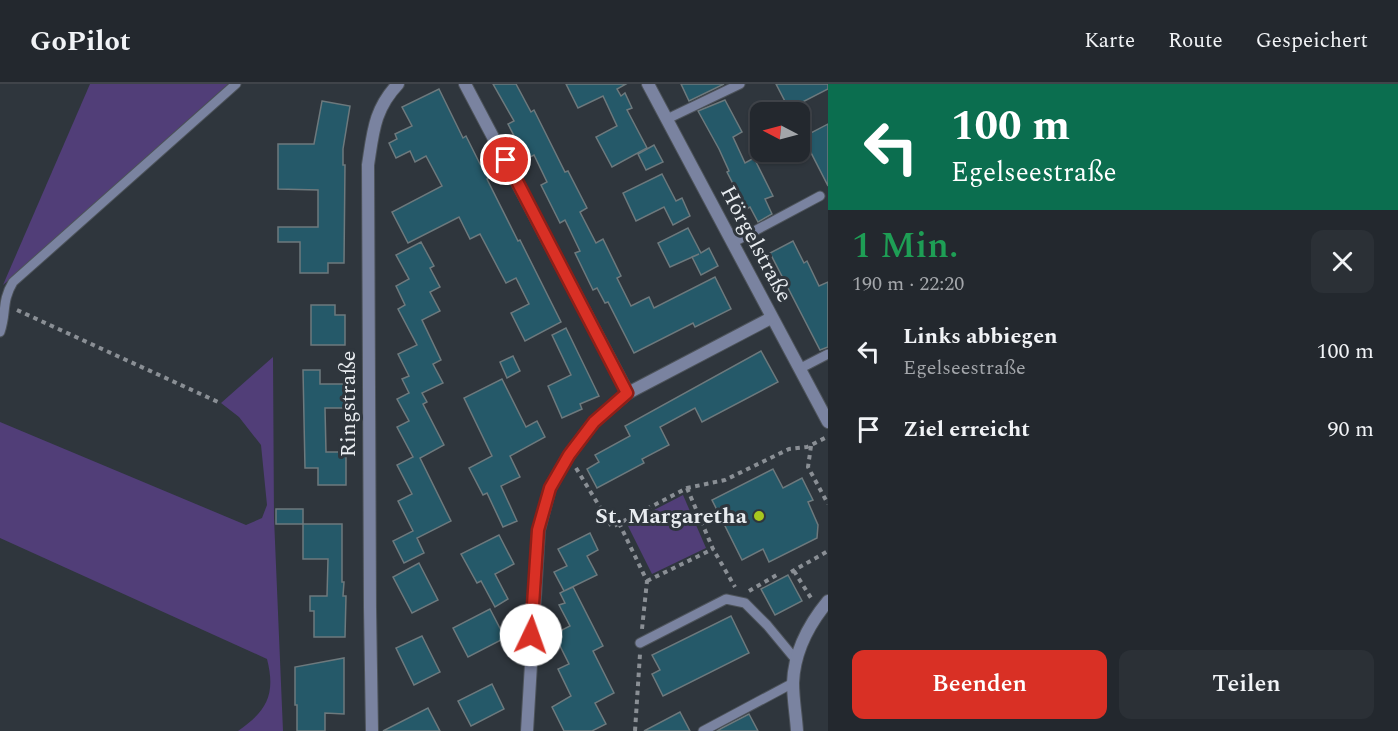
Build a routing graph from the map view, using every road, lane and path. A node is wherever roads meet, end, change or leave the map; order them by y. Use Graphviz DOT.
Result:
graph roads {
  1 [pos="236,84"];
  2 [pos="398,84"];
  3 [pos="465,84"];
  4 [pos="648,84"];
  5 [pos="740,84"];
  6 [pos="667,119"];
  7 [pos="820,196"];
  8 [pos="732,243"];
  9 [pos="3,303"];
  10 [pos="771,318"];
  11 [pos="0,332"];
  12 [pos="828,354"];
  13 [pos="799,369"];
  14 [pos="627,393"];
  15 [pos="218,402"];
  16 [pos="828,422"];
  17 [pos="828,437"];
  18 [pos="811,445"];
  19 [pos="569,455"];
  20 [pos="687,488"];
  21 [pos="828,504"];
  22 [pos="619,523"];
  23 [pos="713,549"];
  24 [pos="828,551"];
  25 [pos="780,573"];
  26 [pos="647,581"];
  27 [pos="825,605"];
  28 [pos="640,643"];
  29 [pos="796,660"];
  30 [pos="793,683"];
  31 [pos="372,731"];
  32 [pos="527,731"];
  33 [pos="635,731"];
  34 [pos="703,731"];
  35 [pos="797,731"];
  1 -- 9 [label="lane"];
  2 -- 31 [label="street, Ringstraße"];
  3 -- 14 [label="street"];
  4 -- 6 [label="street, Hörgelstraße"];
  5 -- 6 [label="lane"];
  6 -- 8 [label="street, Hörgelstraße"];
  7 -- 8 [label="lane"];
  8 -- 10 [label="street, Hörgelstraße"];
  9 -- 11 [label="lane"];
  9 -- 15 [label="path"];
  10 -- 13 [label="street, Hörgelstraße"];
  10 -- 14 [label="street"];
  12 -- 13 [label="lane"];
  13 -- 16 [label="street, Hörgelstraße"];
  14 -- 19 [label="street"];
  17 -- 18 [label="path"];
  18 -- 20 [label="path"];
  18 -- 21 [label="path"];
  19 -- 22 [label="path"];
  19 -- 32 [label="street"];
  20 -- 22 [label="path"];
  20 -- 23 [label="path"];
  22 -- 26 [label="path"];
  23 -- 25 [label="path"];
  23 -- 26 [label="path"];
  24 -- 27 [label="path"];
  26 -- 28 [label="path"];
  27 -- 29 [label="street"];
  28 -- 29 [label="lane"];
  28 -- 33 [label="path"];
  29 -- 30 [label="street"];
  30 -- 34 [label="lane"];
  30 -- 35 [label="street"];
}
